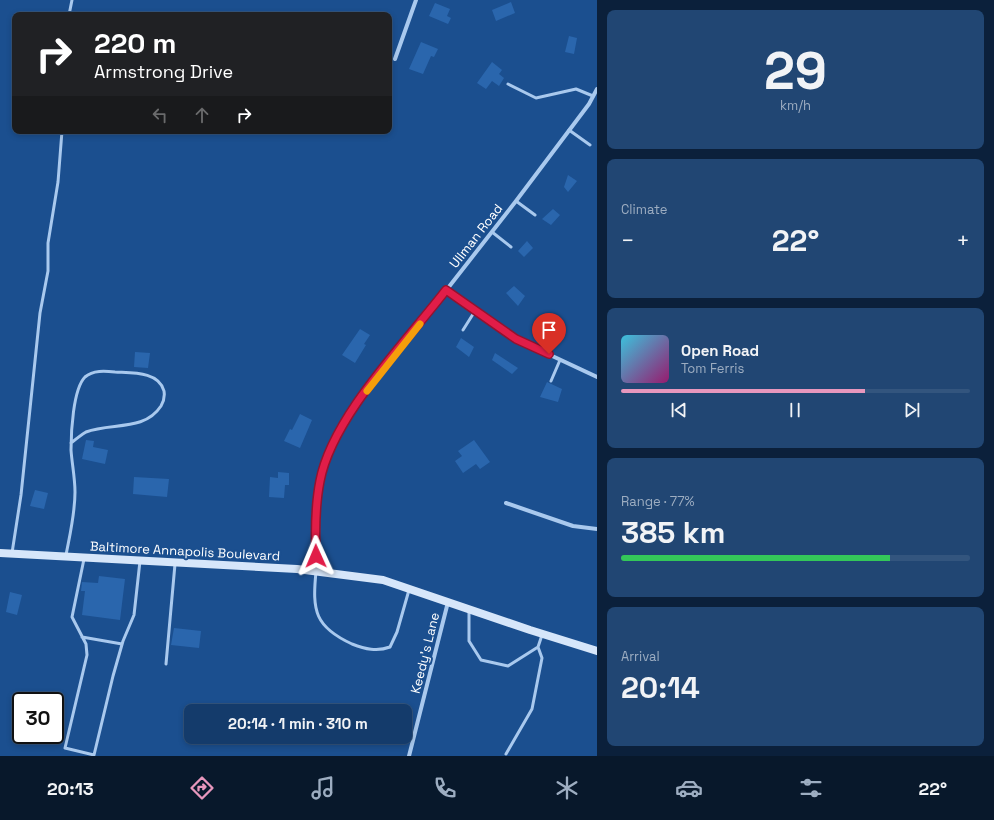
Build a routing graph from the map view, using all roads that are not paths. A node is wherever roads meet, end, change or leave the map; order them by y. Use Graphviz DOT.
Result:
graph roads {
  1 [pos="72,0"];
  2 [pos="416,0"];
  3 [pos="70,12"];
  4 [pos="395,59"];
  5 [pos="508,84"];
  6 [pos="597,89"];
  7 [pos="593,96"];
  8 [pos="569,130"];
  9 [pos="62,134"];
  10 [pos="590,145"];
  11 [pos="516,201"];
  12 [pos="535,215"];
  13 [pos="492,232"];
  14 [pos="512,247"];
  15 [pos="446,290"];
  16 [pos="475,311"];
  17 [pos="463,330"];
  18 [pos="560,360"];
  19 [pos="597,377"];
  20 [pos="551,381"];
  21 [pos="71,443"];
  22 [pos="506,503"];
  23 [pos="597,529"];
  24 [pos="0,553"];
  25 [pos="12,553"];
  26 [pos="65,557"];
  27 [pos="84,558"];
  28 [pos="140,561"];
  29 [pos="175,563"];
  30 [pos="316,571"];
  31 [pos="410,589"];
  32 [pos="448,601"];
  33 [pos="469,609"];
  34 [pos="542,634"];
  35 [pos="82,637"];
  36 [pos="122,644"];
  37 [pos="538,647"];
  38 [pos="597,651"];
  39 [pos="166,664"];
  40 [pos="506,754"];
  41 [pos="410,756"];
  1 -- 3 [label="lane"];
  2 -- 4 [label="street"];
  5 -- 7 [label="lane"];
  6 -- 7 [label="street, Ullman Road"];
  7 -- 8 [label="street, Ullman Road"];
  8 -- 10 [label="lane"];
  8 -- 11 [label="street, Ullman Road"];
  9 -- 25 [label="lane"];
  11 -- 12 [label="lane"];
  11 -- 13 [label="street, Ullman Road"];
  13 -- 14 [label="lane"];
  13 -- 15 [label="street, Ullman Road"];
  15 -- 16 [label="street"];
  15 -- 30 [label="street, Ullman Road"];
  16 -- 17 [label="lane"];
  16 -- 18 [label="street"];
  18 -- 19 [label="street"];
  18 -- 20 [label="lane"];
  21 -- 21 [label="lane"];
  21 -- 26 [label="lane"];
  22 -- 23 [label="street"];
  24 -- 25 [label="main road, Baltimore Annapolis Boulevard"];
  25 -- 26 [label="main road, Baltimore Annapolis Boulevard"];
  26 -- 27 [label="main road, Baltimore Annapolis Boulevard"];
  27 -- 28 [label="main road, Baltimore Annapolis Boulevard"];
  27 -- 35 [label="lane"];
  28 -- 29 [label="main road, Baltimore Annapolis Boulevard"];
  28 -- 36 [label="lane"];
  29 -- 30 [label="main road, Baltimore Annapolis Boulevard"];
  29 -- 39 [label="lane"];
  30 -- 31 [label="main road, Baltimore Annapolis Boulevard"];
  30 -- 31 [label="lane"];
  31 -- 32 [label="main road, Baltimore Annapolis Boulevard"];
  32 -- 33 [label="main road, Baltimore Annapolis Boulevard"];
  32 -- 41 [label="street, Keedy's Lane"];
  33 -- 34 [label="main road, Baltimore Annapolis Boulevard"];
  33 -- 37 [label="lane"];
  34 -- 37 [label="lane"];
  34 -- 38 [label="main road, Baltimore Annapolis Boulevard"];
  35 -- 36 [label="lane"];
  35 -- 36 [label="lane"];
  37 -- 40 [label="lane"];
}
